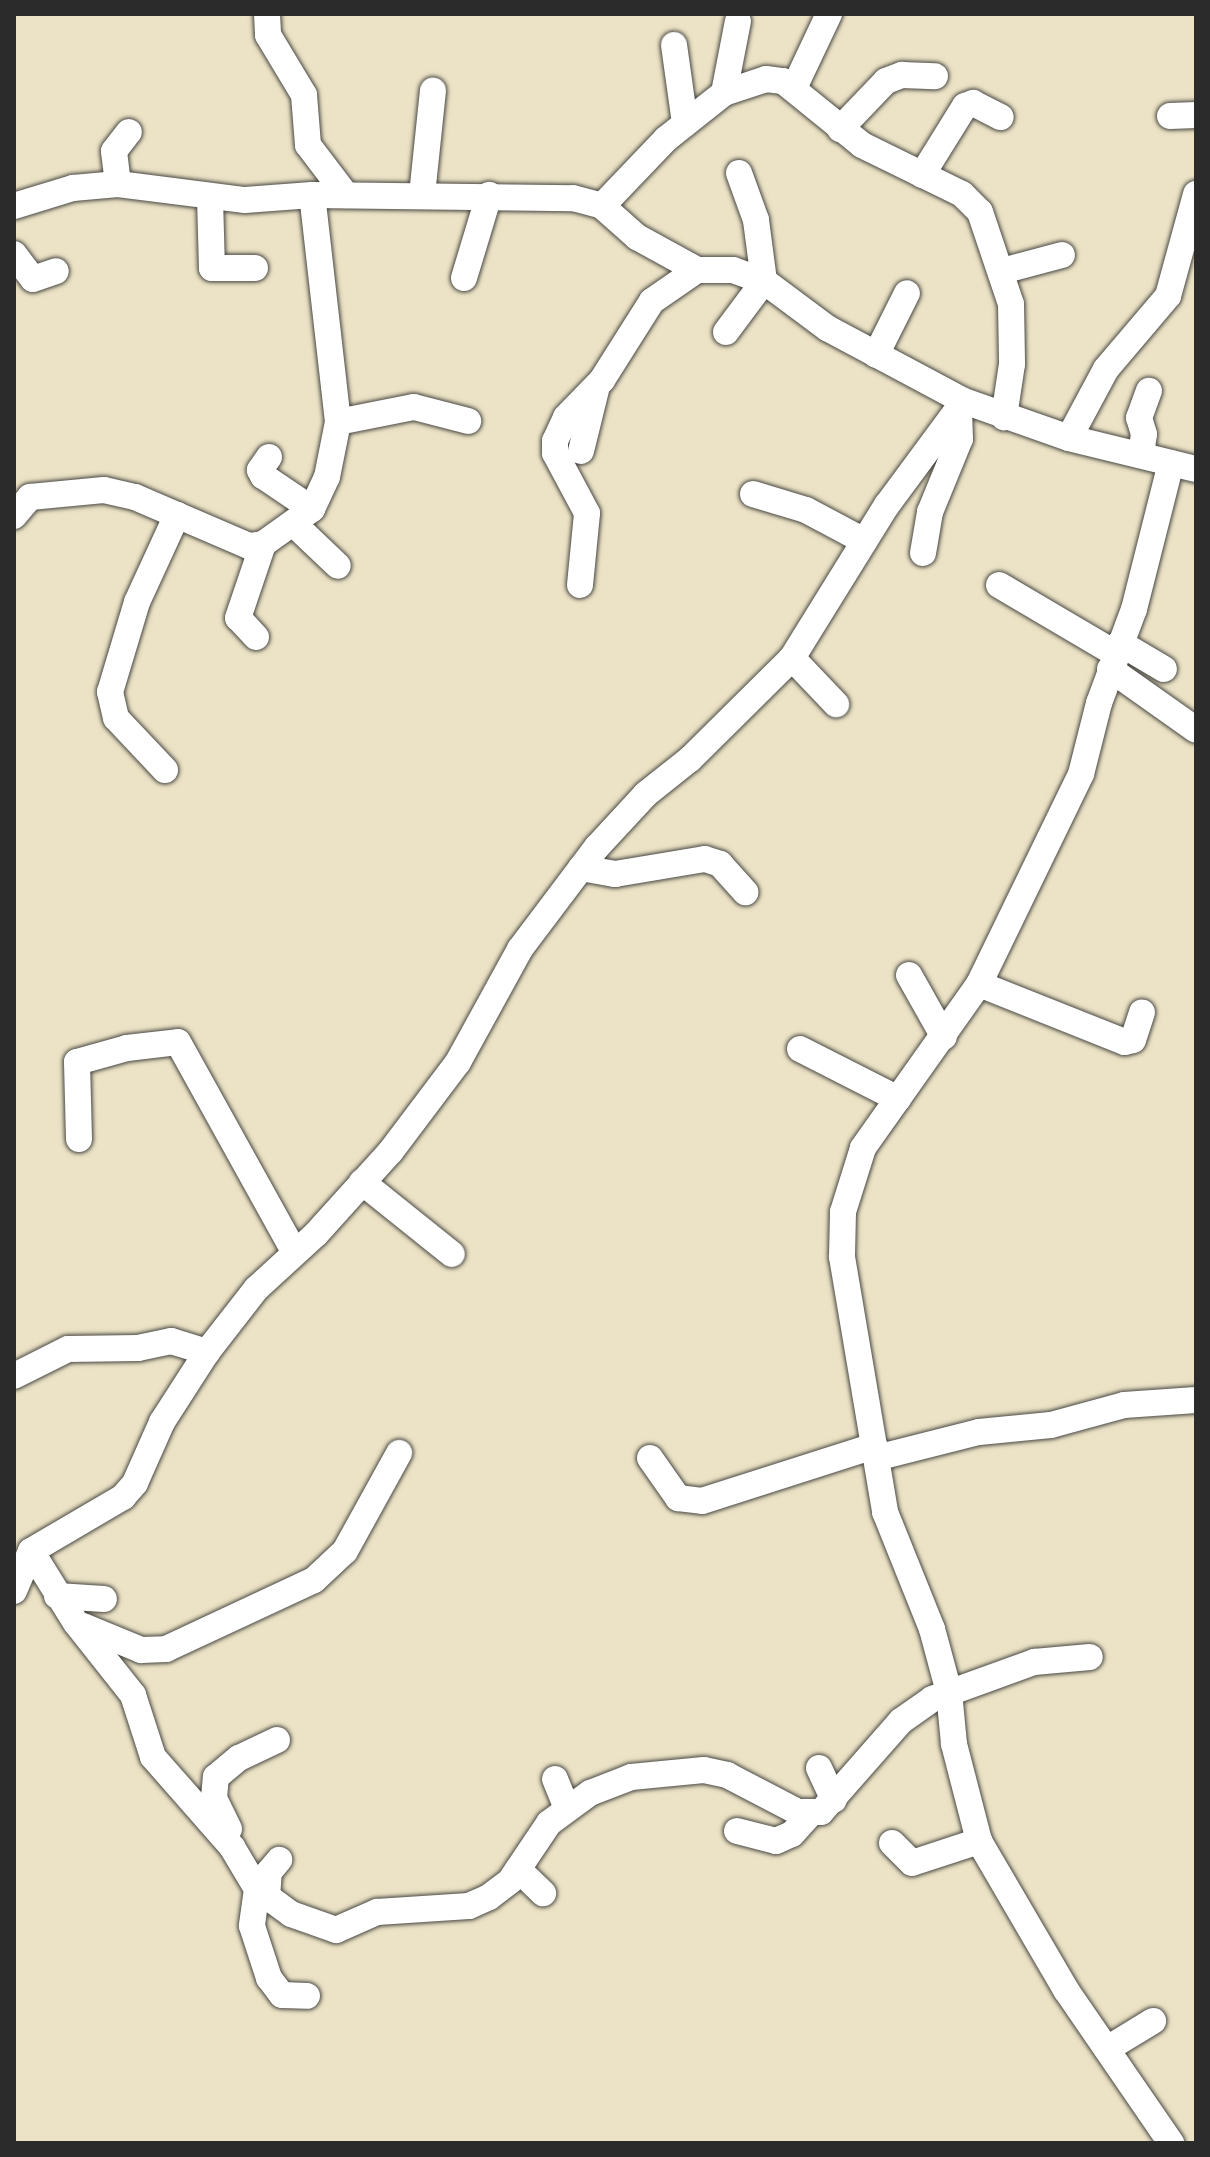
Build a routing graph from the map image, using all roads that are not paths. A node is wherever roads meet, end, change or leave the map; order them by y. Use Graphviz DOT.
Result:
graph roads {
  1 [pos="267,14"];
  2 [pos="829,14"];
  3 [pos="738,21"];
  4 [pos="674,45"];
  5 [pos="935,76"];
  6 [pos="794,88"];
  7 [pos="433,91"];
  8 [pos="724,93"];
  9 [pos="1001,117"];
  10 [pos="685,123"];
  11 [pos="840,129"];
  12 [pos="129,132"];
  13 [pos="739,173"];
  14 [pos="922,175"];
  15 [pos="118,184"];
  16 [pos="1196,194"];
  17 [pos="312,195"];
  18 [pos="346,195"];
  19 [pos="422,195"];
  20 [pos="489,195"];
  21 [pos="210,198"];
  22 [pos="14,206"];
  23 [pos="602,206"];
  24 [pos="14,254"];
  25 [pos="1062,255"];
  26 [pos="1196,261"];
  27 [pos="255,268"];
  28 [pos="697,270"];
  29 [pos="56,271"];
  30 [pos="1002,271"];
  31 [pos="464,278"];
  32 [pos="764,281"];
  33 [pos="907,293"];
  34 [pos="1161,307"];
  35 [pos="726,332"];
  36 [pos="876,355"];
  37 [pos="597,386"];
  38 [pos="1149,391"];
  39 [pos="962,405"];
  40 [pos="1004,417"];
  41 [pos="468,421"];
  42 [pos="338,422"];
  43 [pos="1069,438"];
  44 [pos="581,451"];
  45 [pos="1141,455"];
  46 [pos="269,457"];
  47 [pos="1183,466"];
  48 [pos="753,494"];
  49 [pos="177,515"];
  50 [pos="14,516"];
  51 [pos="303,517"];
  52 [pos="864,541"];
  53 [pos="263,544"];
  54 [pos="923,553"];
  55 [pos="338,566"];
  56 [pos="580,585"];
  57 [pos="999,585"];
  58 [pos="256,637"];
  59 [pos="1116,655"];
  60 [pos="792,658"];
  61 [pos="1164,669"];
  62 [pos="836,704"];
  63 [pos="1196,730"];
  64 [pos="165,770"];
  65 [pos="581,868"];
  66 [pos="745,892"];
  67 [pos="909,975"];
  68 [pos="979,984"];
  69 [pos="1142,1012"];
  70 [pos="944,1037"];
  71 [pos="800,1049"];
  72 [pos="898,1099"];
  73 [pos="79,1139"];
  74 [pos="362,1182"];
  75 [pos="295,1253"];
  76 [pos="452,1254"];
  77 [pos="207,1352"];
  78 [pos="14,1376"];
  79 [pos="1196,1400"];
  80 [pos="875,1452"];
  81 [pos="399,1453"];
  82 [pos="650,1458"];
  83 [pos="31,1551"];
  84 [pos="14,1591"];
  85 [pos="57,1596"];
  86 [pos="104,1599"];
  87 [pos="76,1623"];
  88 [pos="1090,1657"];
  89 [pos="949,1692"];
  90 [pos="277,1740"];
  91 [pos="819,1768"];
  92 [pos="555,1779"];
  93 [pos="834,1800"];
  94 [pos="567,1808"];
  95 [pos="810,1814"];
  96 [pos="737,1831"];
  97 [pos="979,1841"];
  98 [pos="892,1843"];
  99 [pos="232,1847"];
  100 [pos="279,1860"];
  101 [pos="518,1869"];
  102 [pos="543,1893"];
  103 [pos="262,1894"];
  104 [pos="307,1996"];
  105 [pos="1153,2021"];
  106 [pos="1107,2049"];
  107 [pos="1171,2143"];
  1 -- 18 [label="street"];
  2 -- 6 [label="street"];
  3 -- 8 [label="street"];
  4 -- 10 [label="street"];
  5 -- 11 [label="street"];
  6 -- 8 [label="street"];
  6 -- 11 [label="street"];
  7 -- 19 [label="street"];
  8 -- 10 [label="street"];
  9 -- 14 [label="street"];
  10 -- 23 [label="street"];
  11 -- 14 [label="street"];
  12 -- 15 [label="street"];
  13 -- 32 [label="street"];
  14 -- 30 [label="street"];
  15 -- 21 [label="street"];
  15 -- 22 [label="street"];
  16 -- 34 [label="street"];
  17 -- 18 [label="street"];
  17 -- 21 [label="street"];
  17 -- 42 [label="street"];
  18 -- 19 [label="street"];
  19 -- 20 [label="street"];
  20 -- 23 [label="street"];
  20 -- 31 [label="street"];
  21 -- 27 [label="street"];
  23 -- 28 [label="street"];
  24 -- 29 [label="street"];
  25 -- 30 [label="street"];
  26 -- 34 [label="street"];
  28 -- 32 [label="street"];
  28 -- 37 [label="street"];
  30 -- 40 [label="street"];
  32 -- 35 [label="street"];
  32 -- 36 [label="street"];
  33 -- 36 [label="street"];
  34 -- 43 [label="street"];
  36 -- 39 [label="street"];
  37 -- 44 [label="street"];
  37 -- 56 [label="street"];
  38 -- 45 [label="street"];
  39 -- 40 [label="street"];
  39 -- 52 [label="street"];
  39 -- 54 [label="street"];
  40 -- 43 [label="street"];
  41 -- 42 [label="street"];
  42 -- 51 [label="street"];
  43 -- 45 [label="street"];
  45 -- 47 [label="street"];
  46 -- 51 [label="street"];
  47 -- 59 [label="street"];
  48 -- 52 [label="street"];
  49 -- 50 [label="street"];
  49 -- 53 [label="street"];
  49 -- 64 [label="street"];
  51 -- 53 [label="street"];
  51 -- 55 [label="street"];
  52 -- 60 [label="street"];
  53 -- 58 [label="street"];
  57 -- 59 [label="street"];
  59 -- 61 [label="street"];
  59 -- 63 [label="street"];
  59 -- 68 [label="street"];
  60 -- 62 [label="street"];
  60 -- 65 [label="street"];
  65 -- 66 [label="street"];
  65 -- 74 [label="street"];
  67 -- 70 [label="street"];
  68 -- 69 [label="street"];
  68 -- 70 [label="street"];
  70 -- 72 [label="street"];
  71 -- 72 [label="street"];
  72 -- 80 [label="street"];
  73 -- 75 [label="street"];
  74 -- 75 [label="street"];
  74 -- 76 [label="street"];
  75 -- 77 [label="street"];
  77 -- 78 [label="street"];
  77 -- 83 [label="street"];
  79 -- 80 [label="street"];
  80 -- 82 [label="street"];
  80 -- 89 [label="street"];
  81 -- 87 [label="street"];
  83 -- 84 [label="street"];
  83 -- 85 [label="street"];
  85 -- 86 [label="street"];
  85 -- 87 [label="street"];
  87 -- 99 [label="street"];
  88 -- 89 [label="street"];
  89 -- 93 [label="street"];
  89 -- 97 [label="street"];
  90 -- 99 [label="street"];
  91 -- 93 [label="street"];
  92 -- 94 [label="street"];
  93 -- 95 [label="street"];
  94 -- 95 [label="street"];
  94 -- 101 [label="street"];
  95 -- 96 [label="street"];
  97 -- 98 [label="street"];
  97 -- 106 [label="street"];
  99 -- 103 [label="street"];
  100 -- 103 [label="street"];
  101 -- 102 [label="street"];
  101 -- 103 [label="street"];
  103 -- 104 [label="street"];
  105 -- 106 [label="street"];
  106 -- 107 [label="street"];
}
